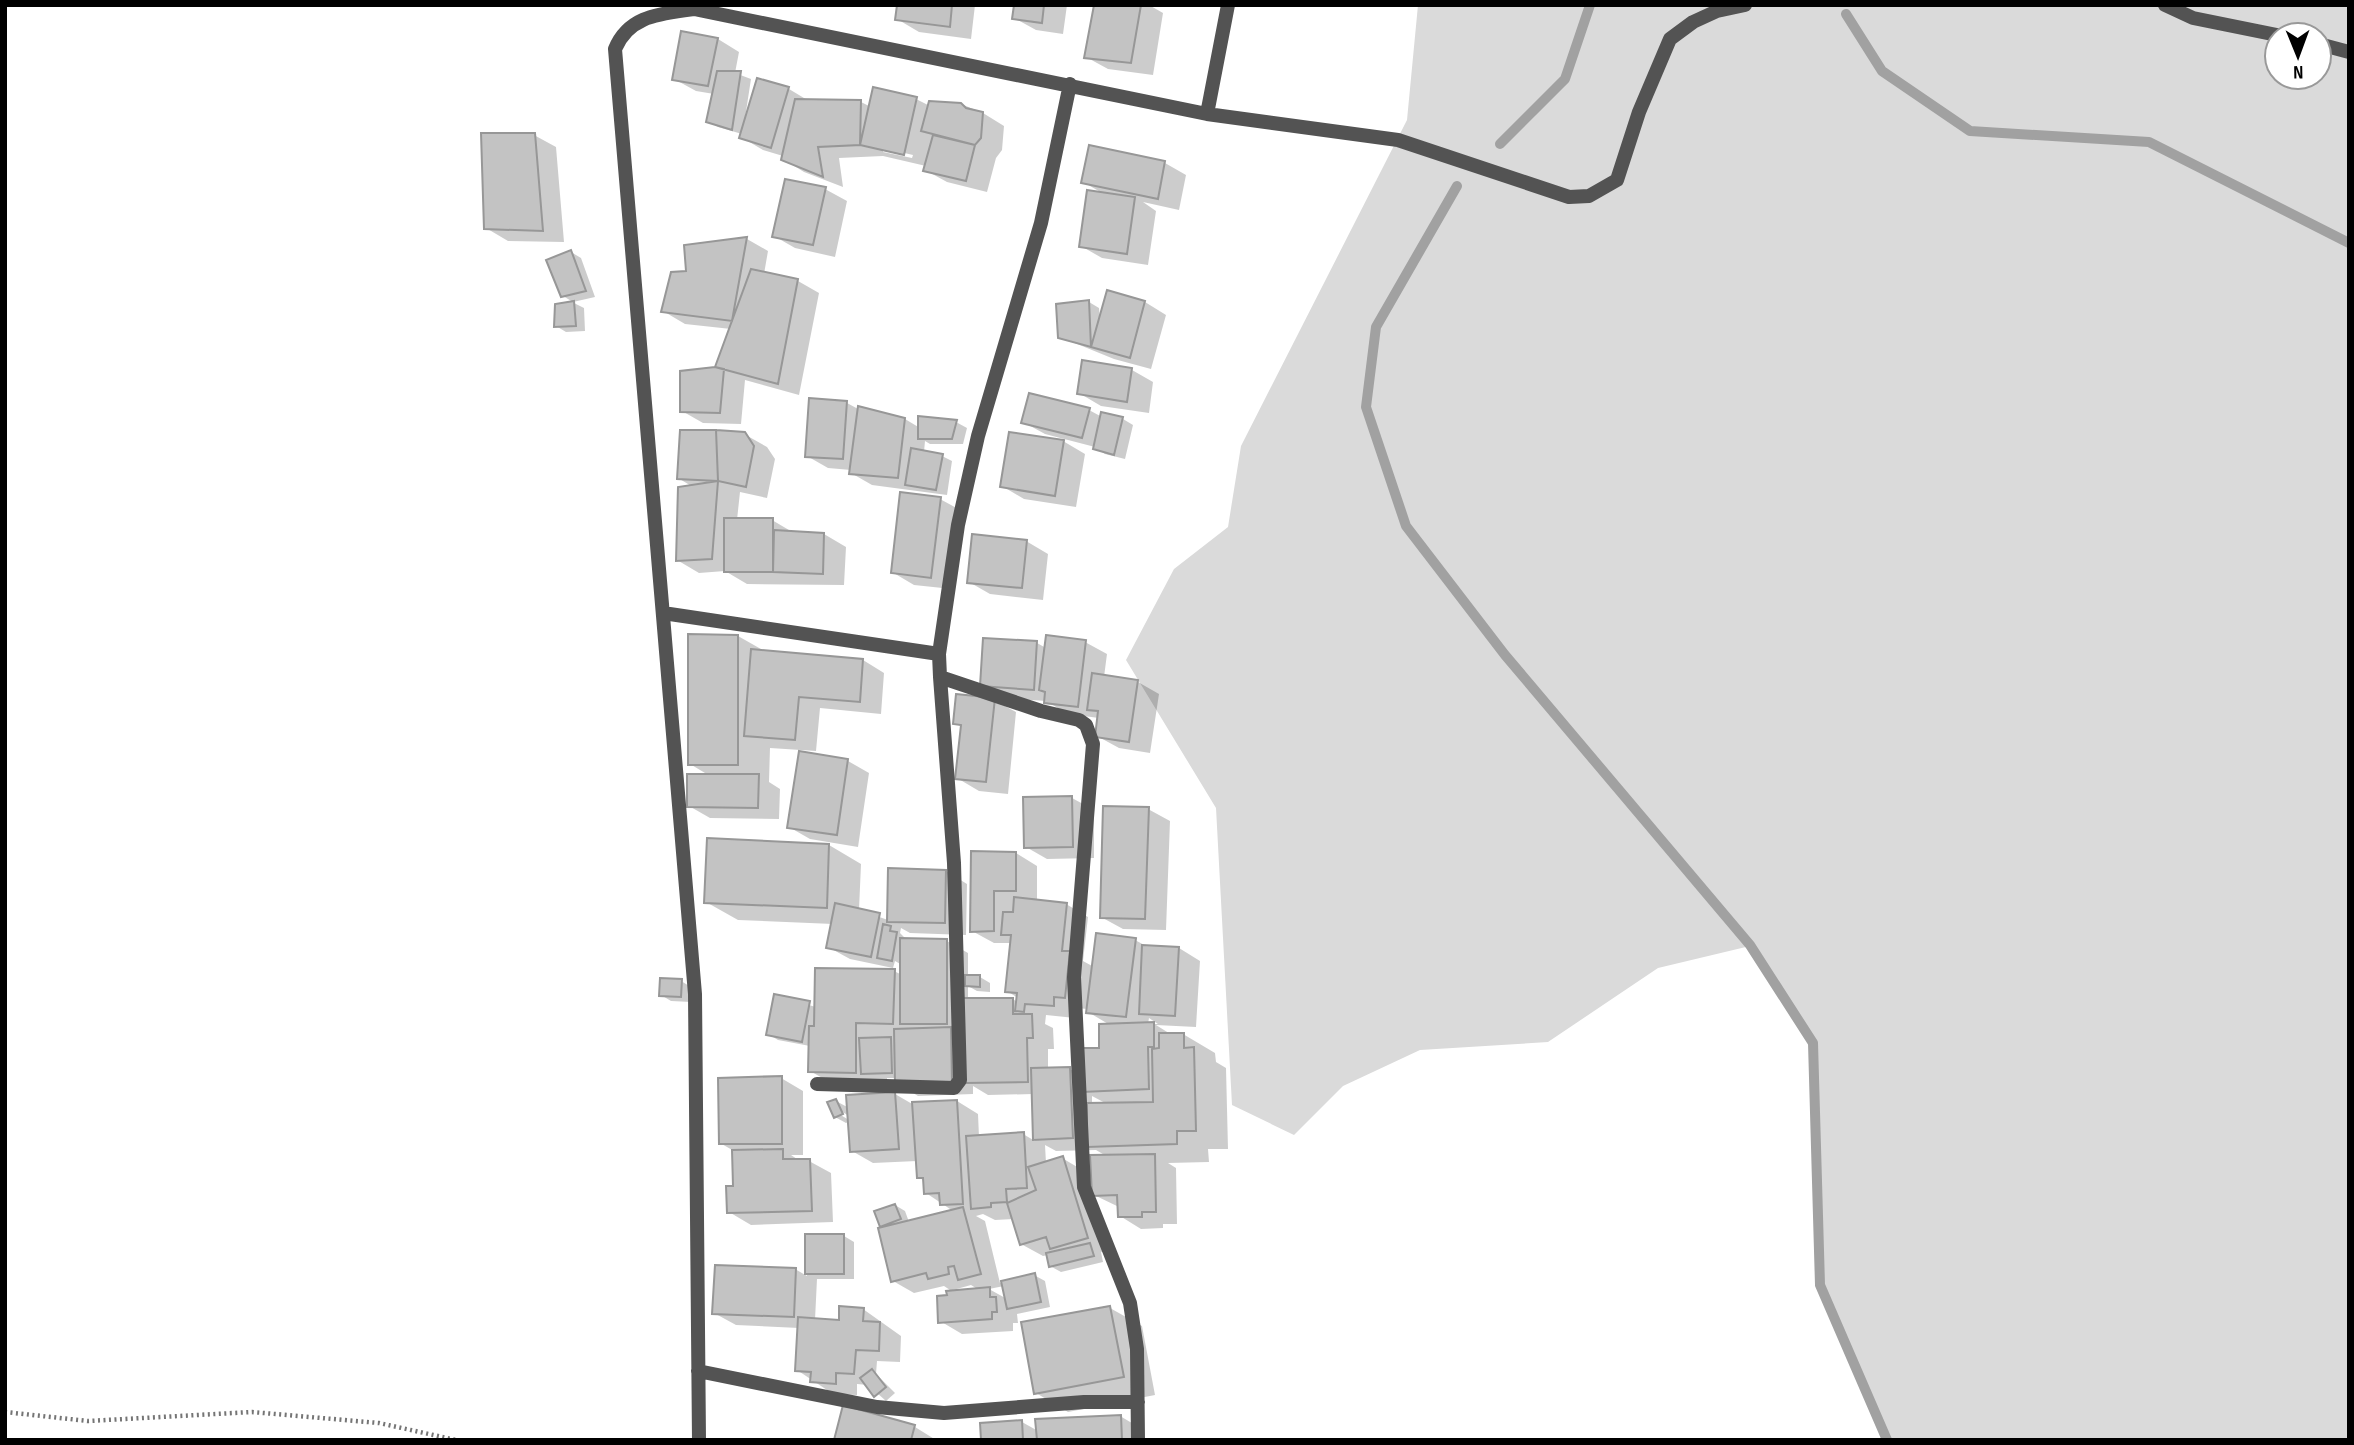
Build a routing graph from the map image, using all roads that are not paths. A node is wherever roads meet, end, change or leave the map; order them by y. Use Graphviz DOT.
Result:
graph roads {
  1 [pos="1228,5"];
  2 [pos="1745,5"];
  3 [pos="2165,5"];
  4 [pos="694,7"];
  5 [pos="2263,32"];
  6 [pos="1070,84"];
  7 [pos="1207,114"];
  8 [pos="663,613"];
  9 [pos="939,654"];
  10 [pos="940,677"];
  11 [pos="817,1084"];
  12 [pos="698,1371"];
  13 [pos="1138,1402"];
  14 [pos="699,1440"];
  15 [pos="1138,1440"];
  1 -- 7 [label="street"];
  2 -- 7 [label="street"];
  3 -- 5 [label="street"];
  4 -- 6 [label="street"];
  4 -- 8 [label="street"];
  6 -- 7 [label="street"];
  6 -- 9 [label="street"];
  8 -- 9 [label="street"];
  8 -- 12 [label="street"];
  9 -- 10 [label="street"];
  10 -- 11 [label="street"];
  10 -- 13 [label="street"];
  12 -- 13 [label="street"];
  12 -- 14 [label="street"];
  13 -- 15 [label="street"];
}
